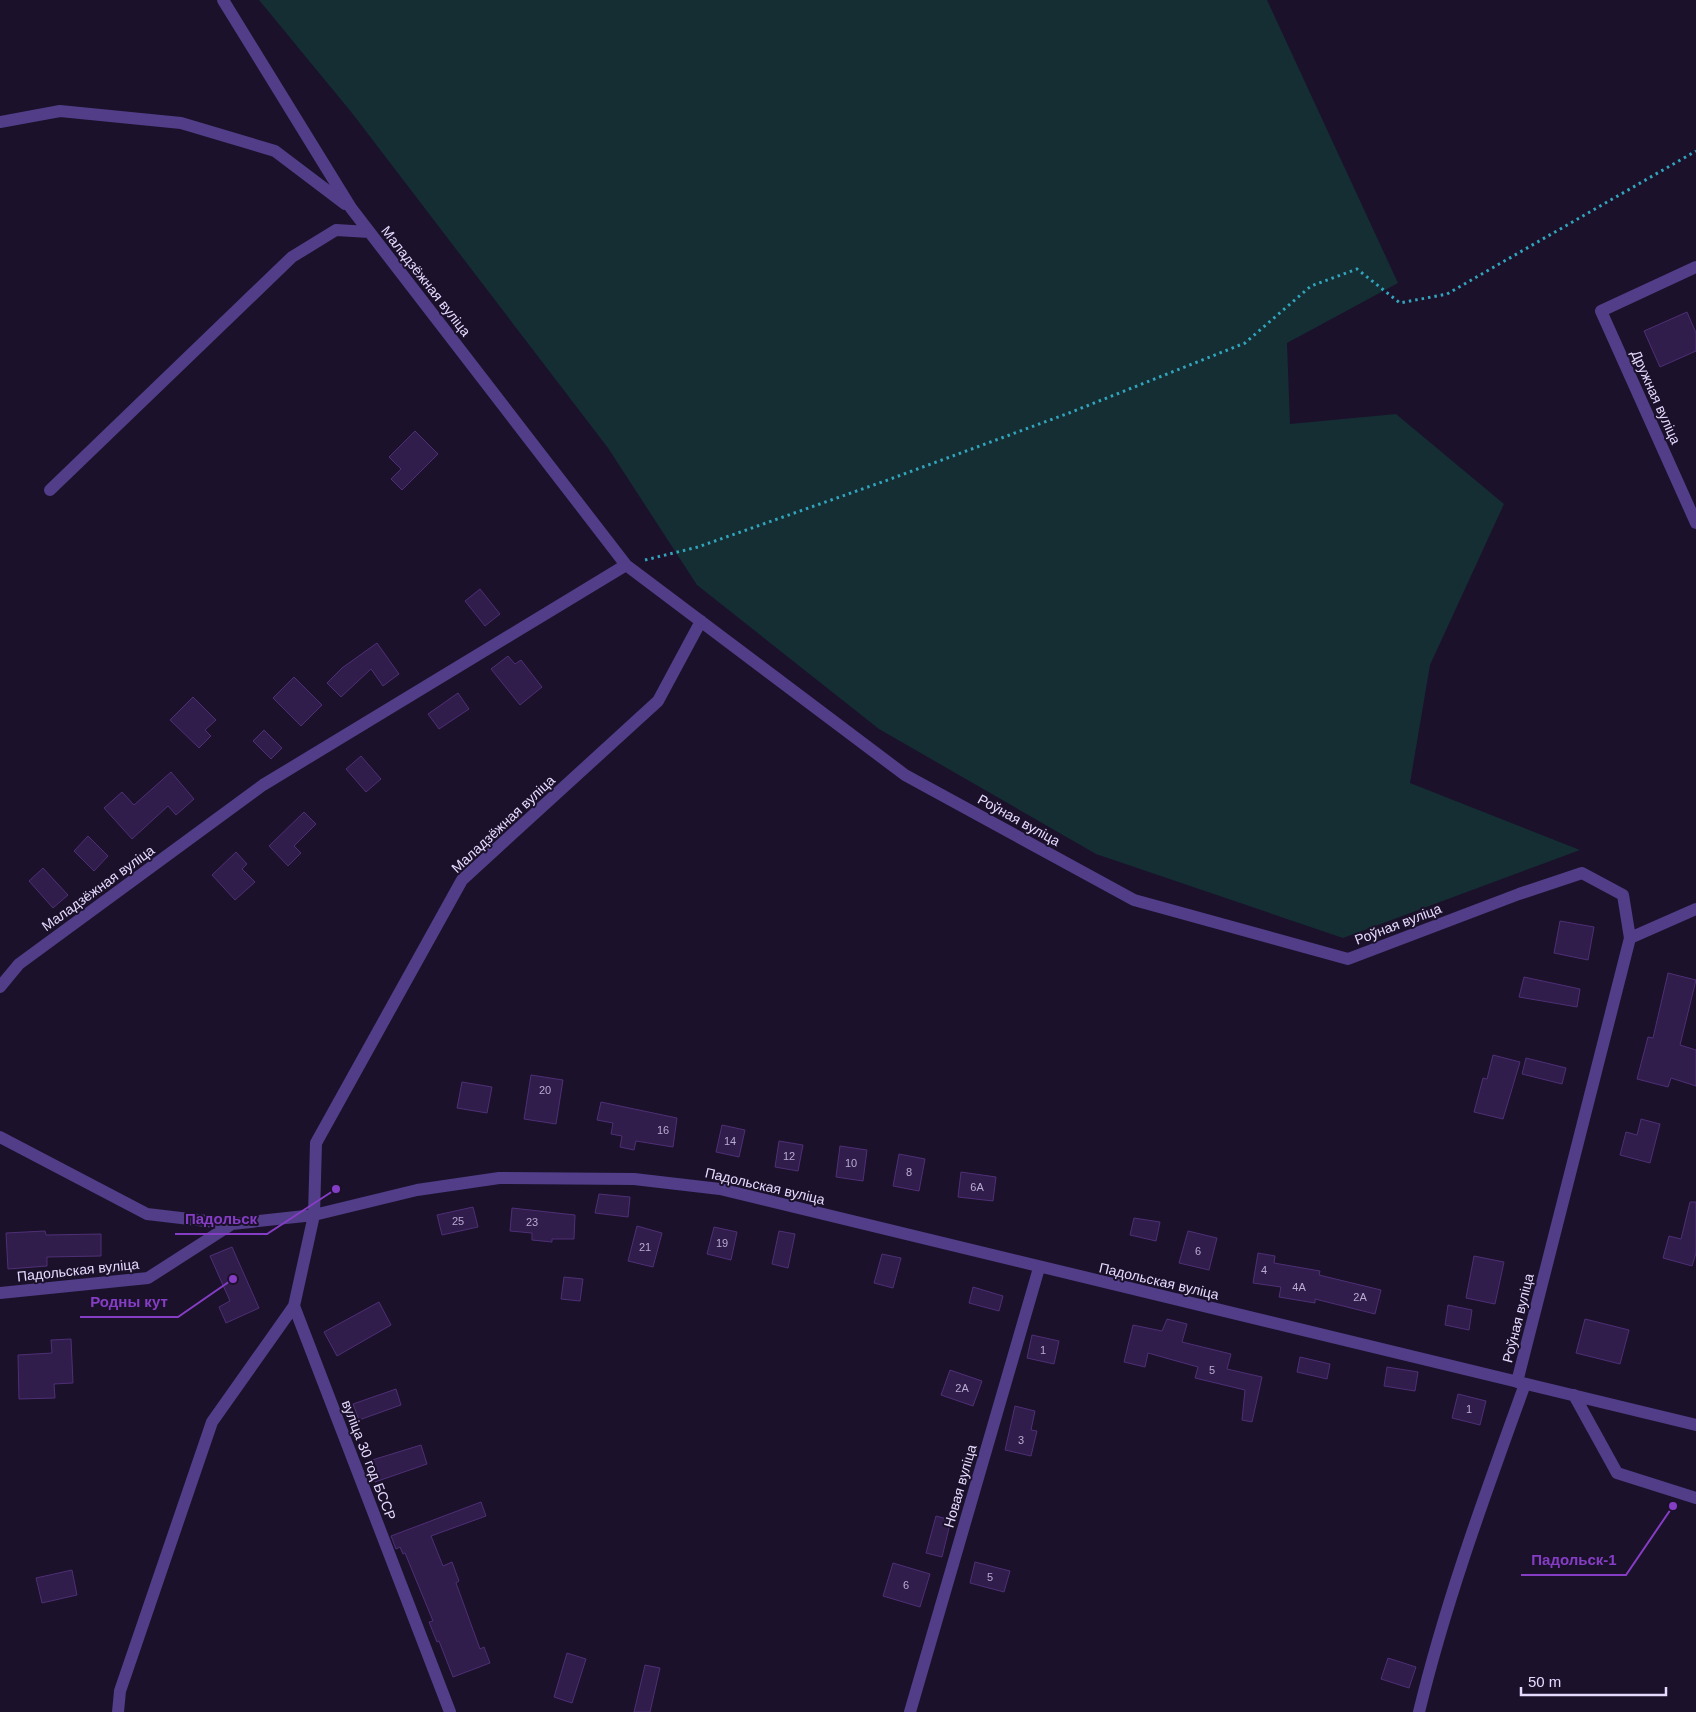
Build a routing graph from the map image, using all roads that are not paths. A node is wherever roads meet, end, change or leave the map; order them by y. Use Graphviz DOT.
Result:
graph roads {
  1 [pos="223,0"];
  2 [pos="0,122"];
  3 [pos="351,208"];
  4 [pos="369,232"];
  5 [pos="1696,267"];
  6 [pos="50,490"];
  7 [pos="1696,523"];
  8 [pos="626,565"];
  9 [pos="701,621"];
  10 [pos="1696,909"];
  11 [pos="1630,938"];
  12 [pos="0,987"];
  13 [pos="0,1137"];
  14 [pos="314,1215"];
  15 [pos="232,1224"];
  16 [pos="1039,1268"];
  17 [pos="0,1293"];
  18 [pos="294,1306"];
  19 [pos="1521,1383"];
  20 [pos="1574,1395"];
  21 [pos="1696,1425"];
  22 [pos="1696,1498"];
  23 [pos="118,1712"];
  24 [pos="450,1712"];
  25 [pos="910,1712"];
  26 [pos="1419,1712"];
  1 -- 3 [label="street, Маладзёжная вуліца"];
  2 -- 3 [label="street"];
  3 -- 4 [label="street, Маладзёжная вуліца"];
  4 -- 6 [label="street"];
  4 -- 8 [label="street, Маладзёжная вуліца"];
  5 -- 7 [label="street, Дружная вуліца"];
  8 -- 9 [label="street, Маладзёжная вуліца"];
  8 -- 12 [label="street, Маладзёжная вуліца"];
  9 -- 11 [label="street, Роўная вуліца"];
  9 -- 14 [label="street, Маладзёжная вуліца"];
  10 -- 11 [label="street"];
  11 -- 19 [label="street, Роўная вуліца"];
  13 -- 15 [label="street"];
  14 -- 15 [label="street, Падольская вуліца"];
  14 -- 16 [label="street, Падольская вуліца"];
  14 -- 18 [label="street"];
  15 -- 17 [label="street, Падольская вуліца"];
  16 -- 19 [label="street, Падольская вуліца"];
  16 -- 25 [label="street, Новая вуліца"];
  18 -- 23 [label="street"];
  18 -- 24 [label="street, вуліца 30 год БССР"];
  19 -- 20 [label="street, Падольская вуліца"];
  19 -- 26 [label="street, Роўная вуліца"];
  20 -- 21 [label="street, Падольская вуліца"];
  20 -- 22 [label="street"];
}
